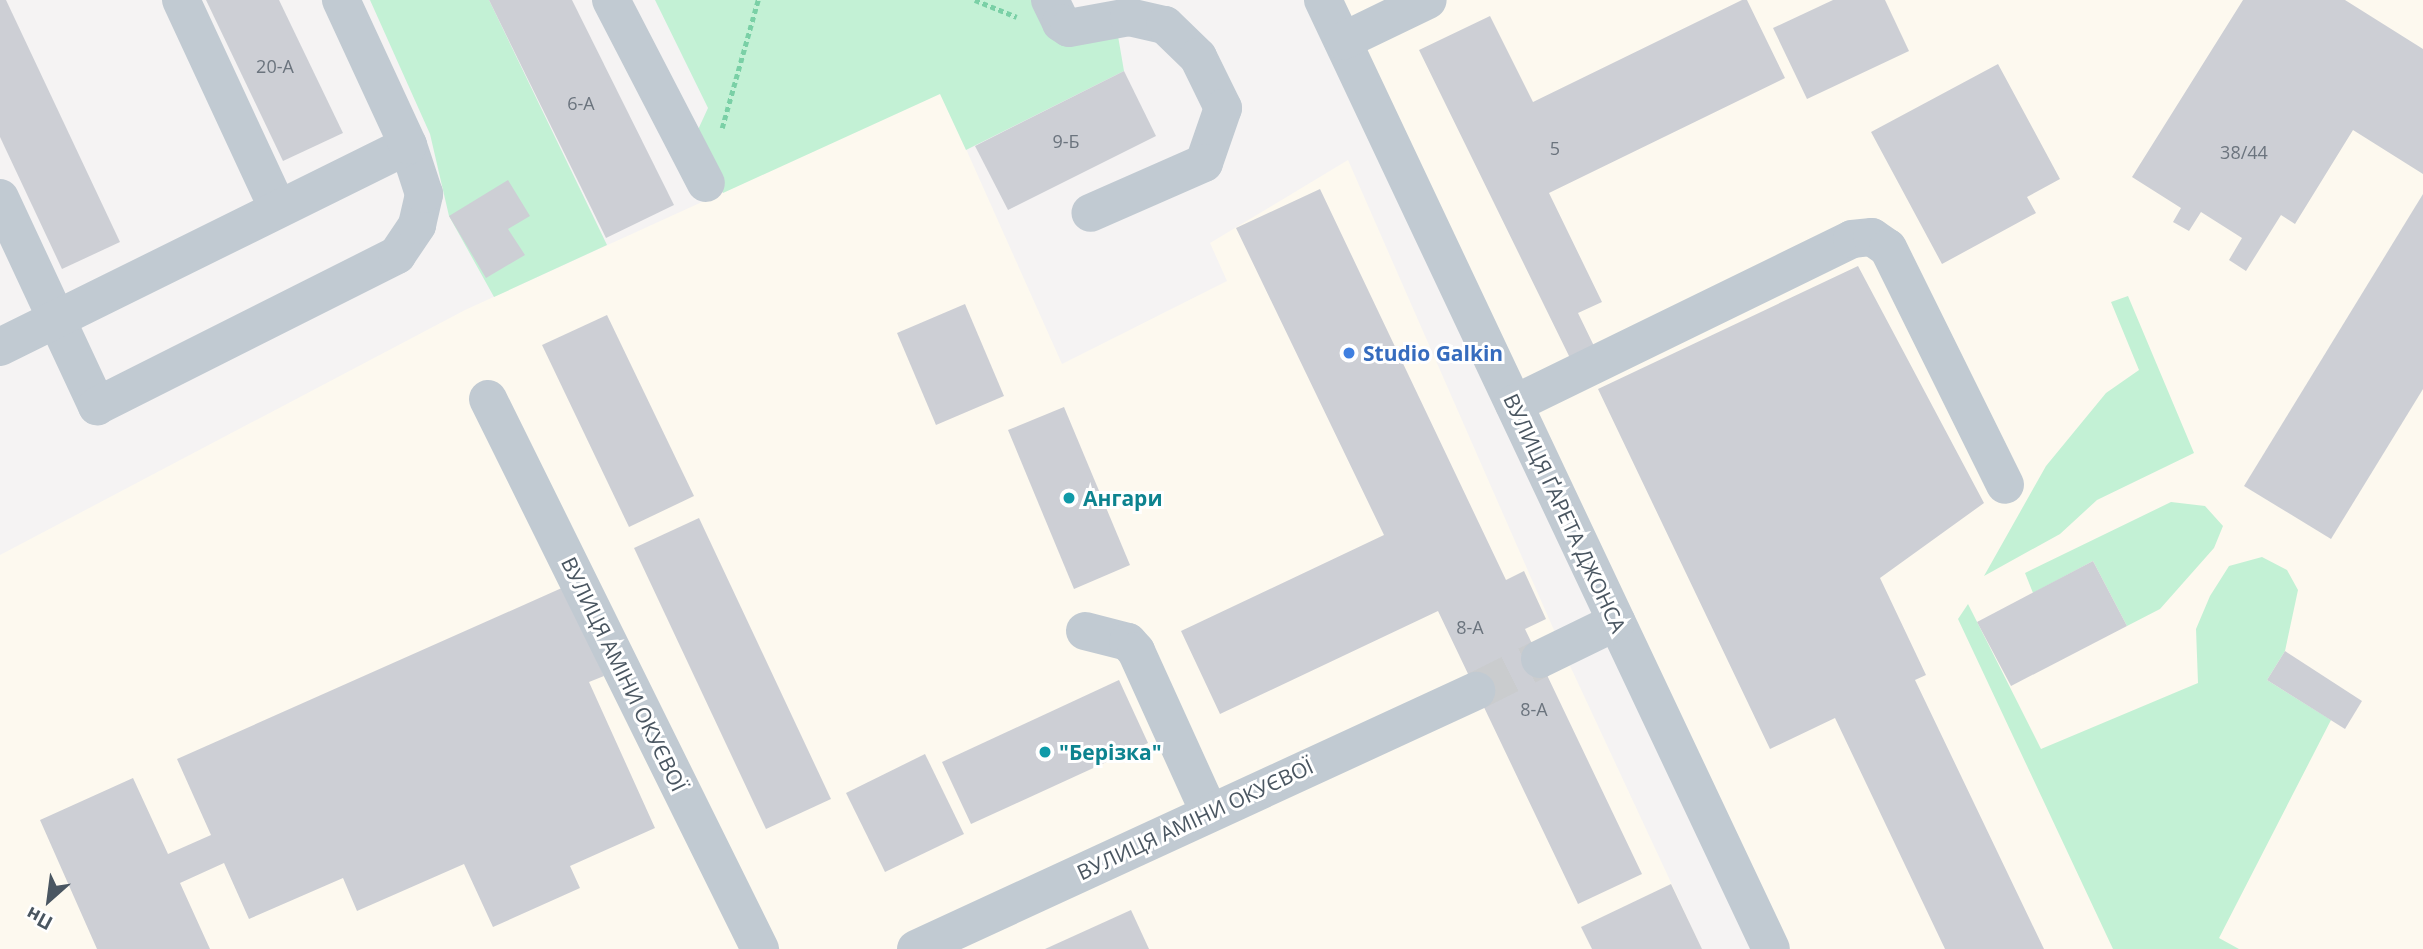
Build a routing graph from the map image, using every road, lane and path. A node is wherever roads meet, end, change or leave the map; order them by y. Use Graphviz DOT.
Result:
graph roads {
  1 [pos="181,0"];
  2 [pos="341,0"];
  3 [pos="611,0"];
  4 [pos="758,0"];
  5 [pos="1050,0"];
  6 [pos="1324,0"];
  7 [pos="1428,0"];
  8 [pos="1343,41"];
  9 [pos="408,145"];
  10 [pos="706,183"];
  11 [pos="0,198"];
  12 [pos="278,209"];
  13 [pos="1090,213"];
  14 [pos="58,318"];
  15 [pos="0,347"];
  16 [pos="488,399"];
  17 [pos="1514,404"];
  18 [pos="2005,485"];
  19 [pos="1616,621"];
  20 [pos="1085,631"];
  21 [pos="1540,659"];
  22 [pos="1476,691"];
  23 [pos="1209,811"];
  24 [pos="760,949"];
  25 [pos="916,949"];
  26 [pos="1771,949"];
  1 -- 12 [label="street"];
  2 -- 9 [label="street"];
  3 -- 10 [label="street"];
  4 -- 10 [label="path"];
  5 -- 13 [label="street"];
  6 -- 8 [label="street, ВУЛИЦЯ ҐАРЕТА ДЖОНСА"];
  7 -- 8 [label="street"];
  8 -- 17 [label="street, ВУЛИЦЯ ҐАРЕТА ДЖОНСА"];
  9 -- 12 [label="street"];
  9 -- 14 [label="street"];
  11 -- 14 [label="street"];
  12 -- 14 [label="street"];
  14 -- 15 [label="street"];
  16 -- 24 [label="street, ВУЛИЦЯ АМІНИ ОКУЄВОЇ"];
  17 -- 18 [label="street"];
  17 -- 19 [label="street, ВУЛИЦЯ ҐАРЕТА ДЖОНСА"];
  19 -- 21 [label="street"];
  19 -- 26 [label="street, ВУЛИЦЯ ҐАРЕТА ДЖОНСА"];
  20 -- 23 [label="street"];
  22 -- 23 [label="street, ВУЛИЦЯ АМІНИ ОКУЄВОЇ"];
  23 -- 25 [label="street, ВУЛИЦЯ АМІНИ ОКУЄВОЇ"];
}
